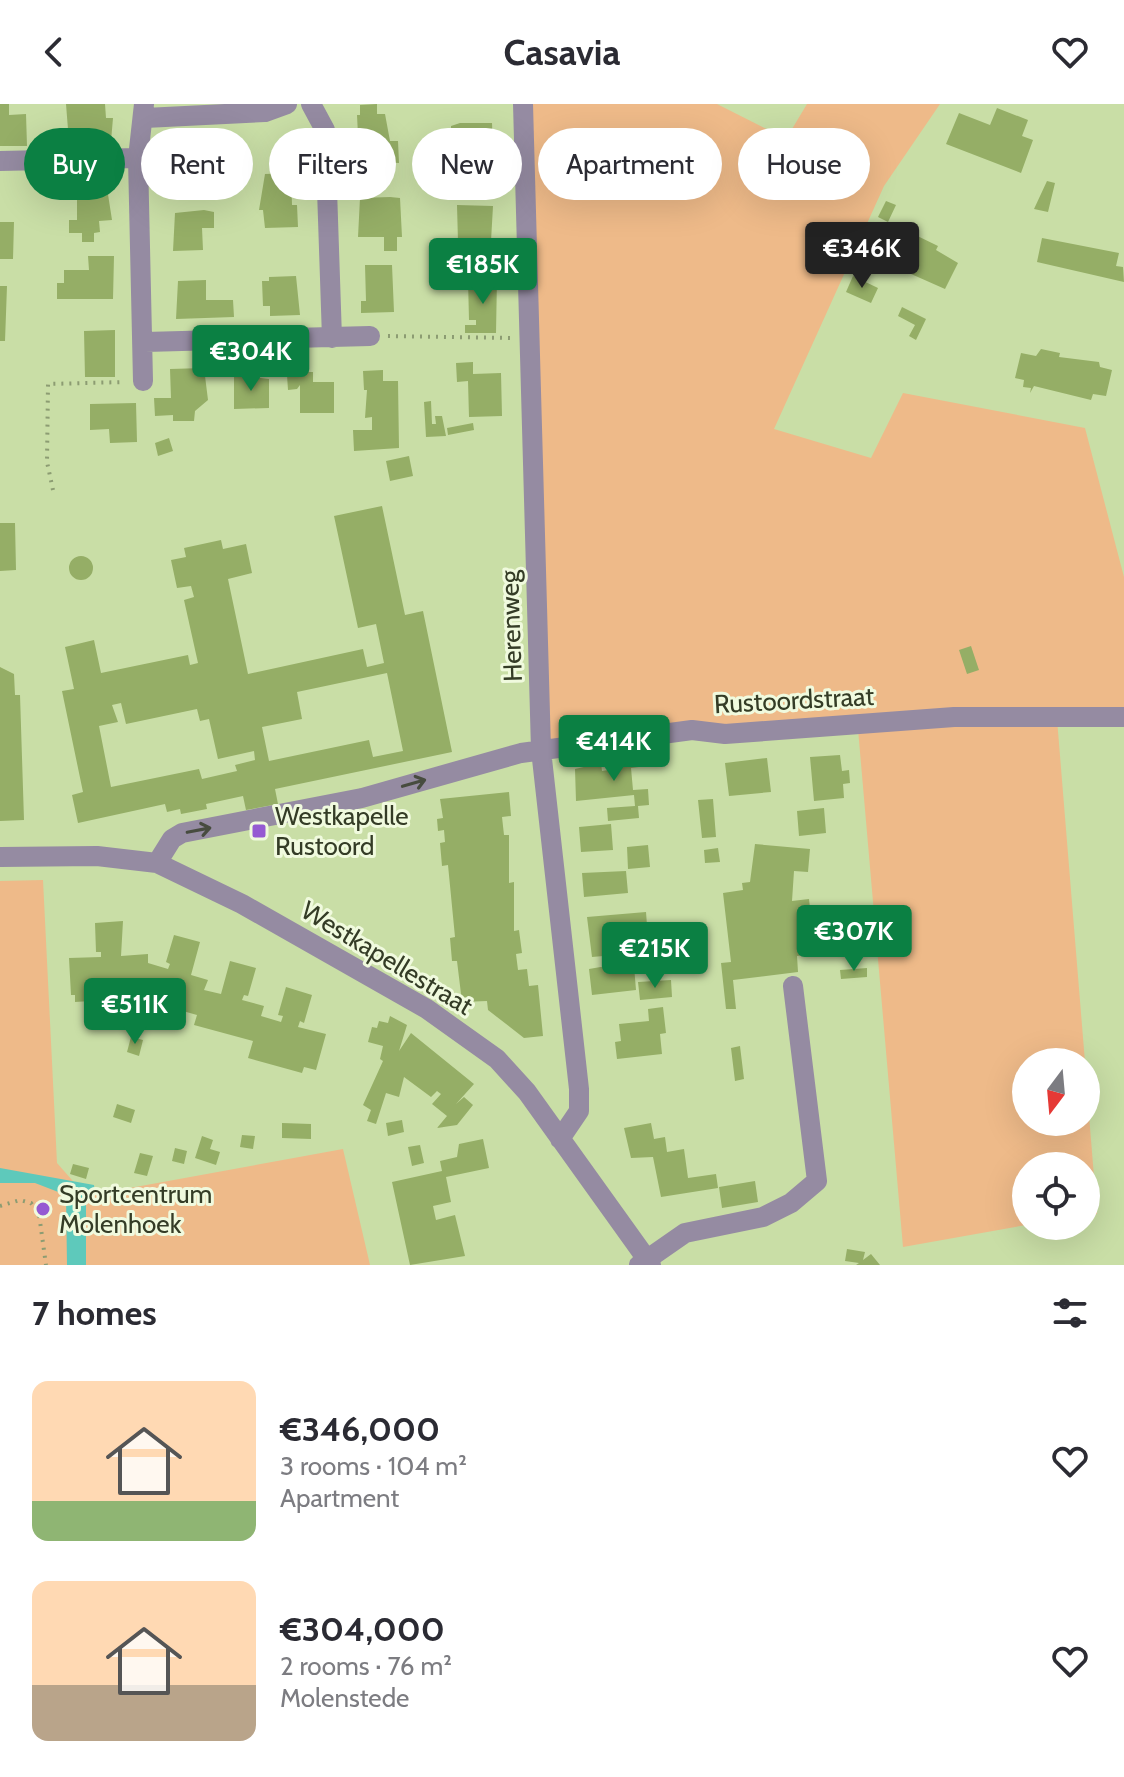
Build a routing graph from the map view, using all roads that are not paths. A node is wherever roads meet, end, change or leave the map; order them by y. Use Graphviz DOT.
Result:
graph roads {
  1 [pos="287,104"];
  2 [pos="311,104"];
  3 [pos="523,104"];
  4 [pos="144,111"];
  5 [pos="138,158"];
  6 [pos="0,161"];
  7 [pos="370,336"];
  8 [pos="332,338"];
  9 [pos="145,342"];
  10 [pos="143,381"];
  11 [pos="1124,717"];
  12 [pos="541,750"];
  13 [pos="0,857"];
  14 [pos="157,863"];
  15 [pos="793,986"];
  16 [pos="560,1139"];
  17 [pos="646,1263"];
  1 -- 4 [label="street"];
  2 -- 8 [label="street"];
  3 -- 12 [label="street, Herenweg"];
  4 -- 5 [label="street"];
  5 -- 6 [label="street"];
  5 -- 9 [label="street"];
  7 -- 8 [label="street"];
  8 -- 9 [label="street"];
  9 -- 10 [label="street"];
  11 -- 12 [label="street, Rustoordstraat"];
  14 -- 12 [label="street, Rustoordstraat, one-way"];
  12 -- 16 [label="street, Herenweg"];
  13 -- 14 [label="street, Westkapellestraat"];
  14 -- 16 [label="street, Westkapellestraat"];
  15 -- 17 [label="street"];
  16 -- 17 [label="street, Westkapellestraat"];
}
